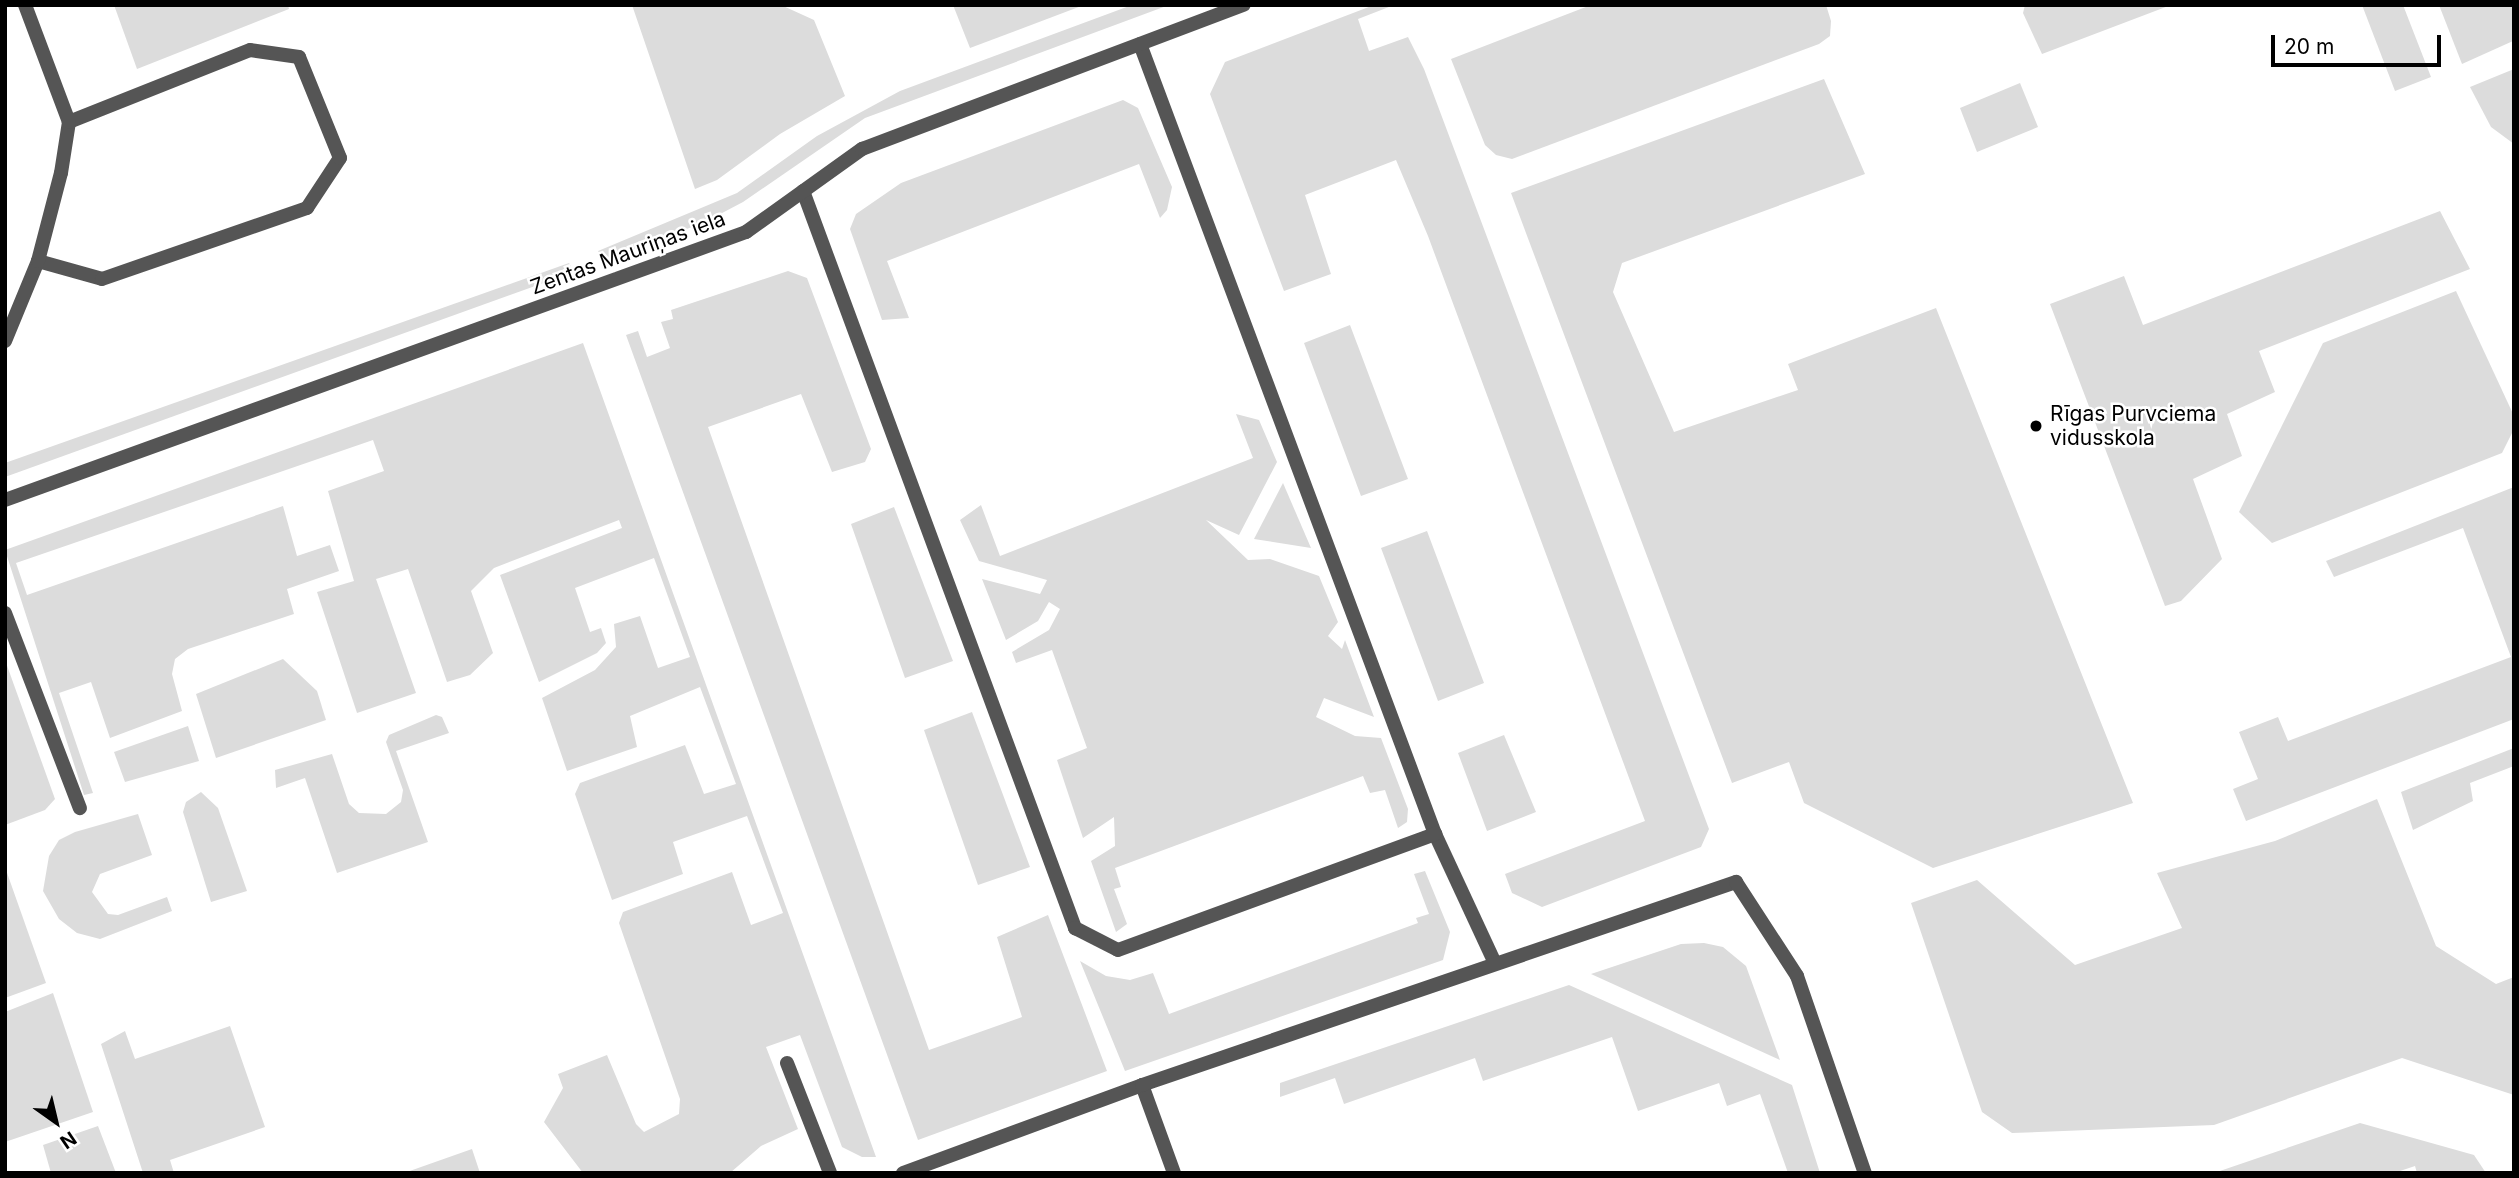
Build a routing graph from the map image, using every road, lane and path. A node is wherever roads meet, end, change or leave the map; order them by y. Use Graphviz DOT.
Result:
graph roads {
  1 [pos="25,5"];
  2 [pos="1244,5"];
  3 [pos="1140,44"];
  4 [pos="69,122"];
  5 [pos="803,191"];
  6 [pos="38,261"];
  7 [pos="5,341"];
  8 [pos="5,499"];
  9 [pos="5,613"];
  10 [pos="80,808"];
  11 [pos="1435,834"];
  12 [pos="1495,963"];
  13 [pos="788,1063"];
  14 [pos="1142,1085"];
  15 [pos="830,1173"];
  16 [pos="904,1173"];
  17 [pos="1174,1173"];
  18 [pos="1866,1173"];
  1 -- 4 [label="street"];
  2 -- 3 [label="street, Zentas Mauriņas iela"];
  3 -- 5 [label="street, Zentas Mauriņas iela"];
  3 -- 11 [label="street"];
  4 -- 6 [label="street"];
  4 -- 6 [label="street"];
  5 -- 8 [label="street, Zentas Mauriņas iela"];
  5 -- 11 [label="street"];
  6 -- 7 [label="street"];
  9 -- 10 [label="street"];
  11 -- 12 [label="street"];
  12 -- 14 [label="street"];
  12 -- 18 [label="street"];
  13 -- 15 [label="street"];
  14 -- 16 [label="street"];
  14 -- 17 [label="street"];
}
